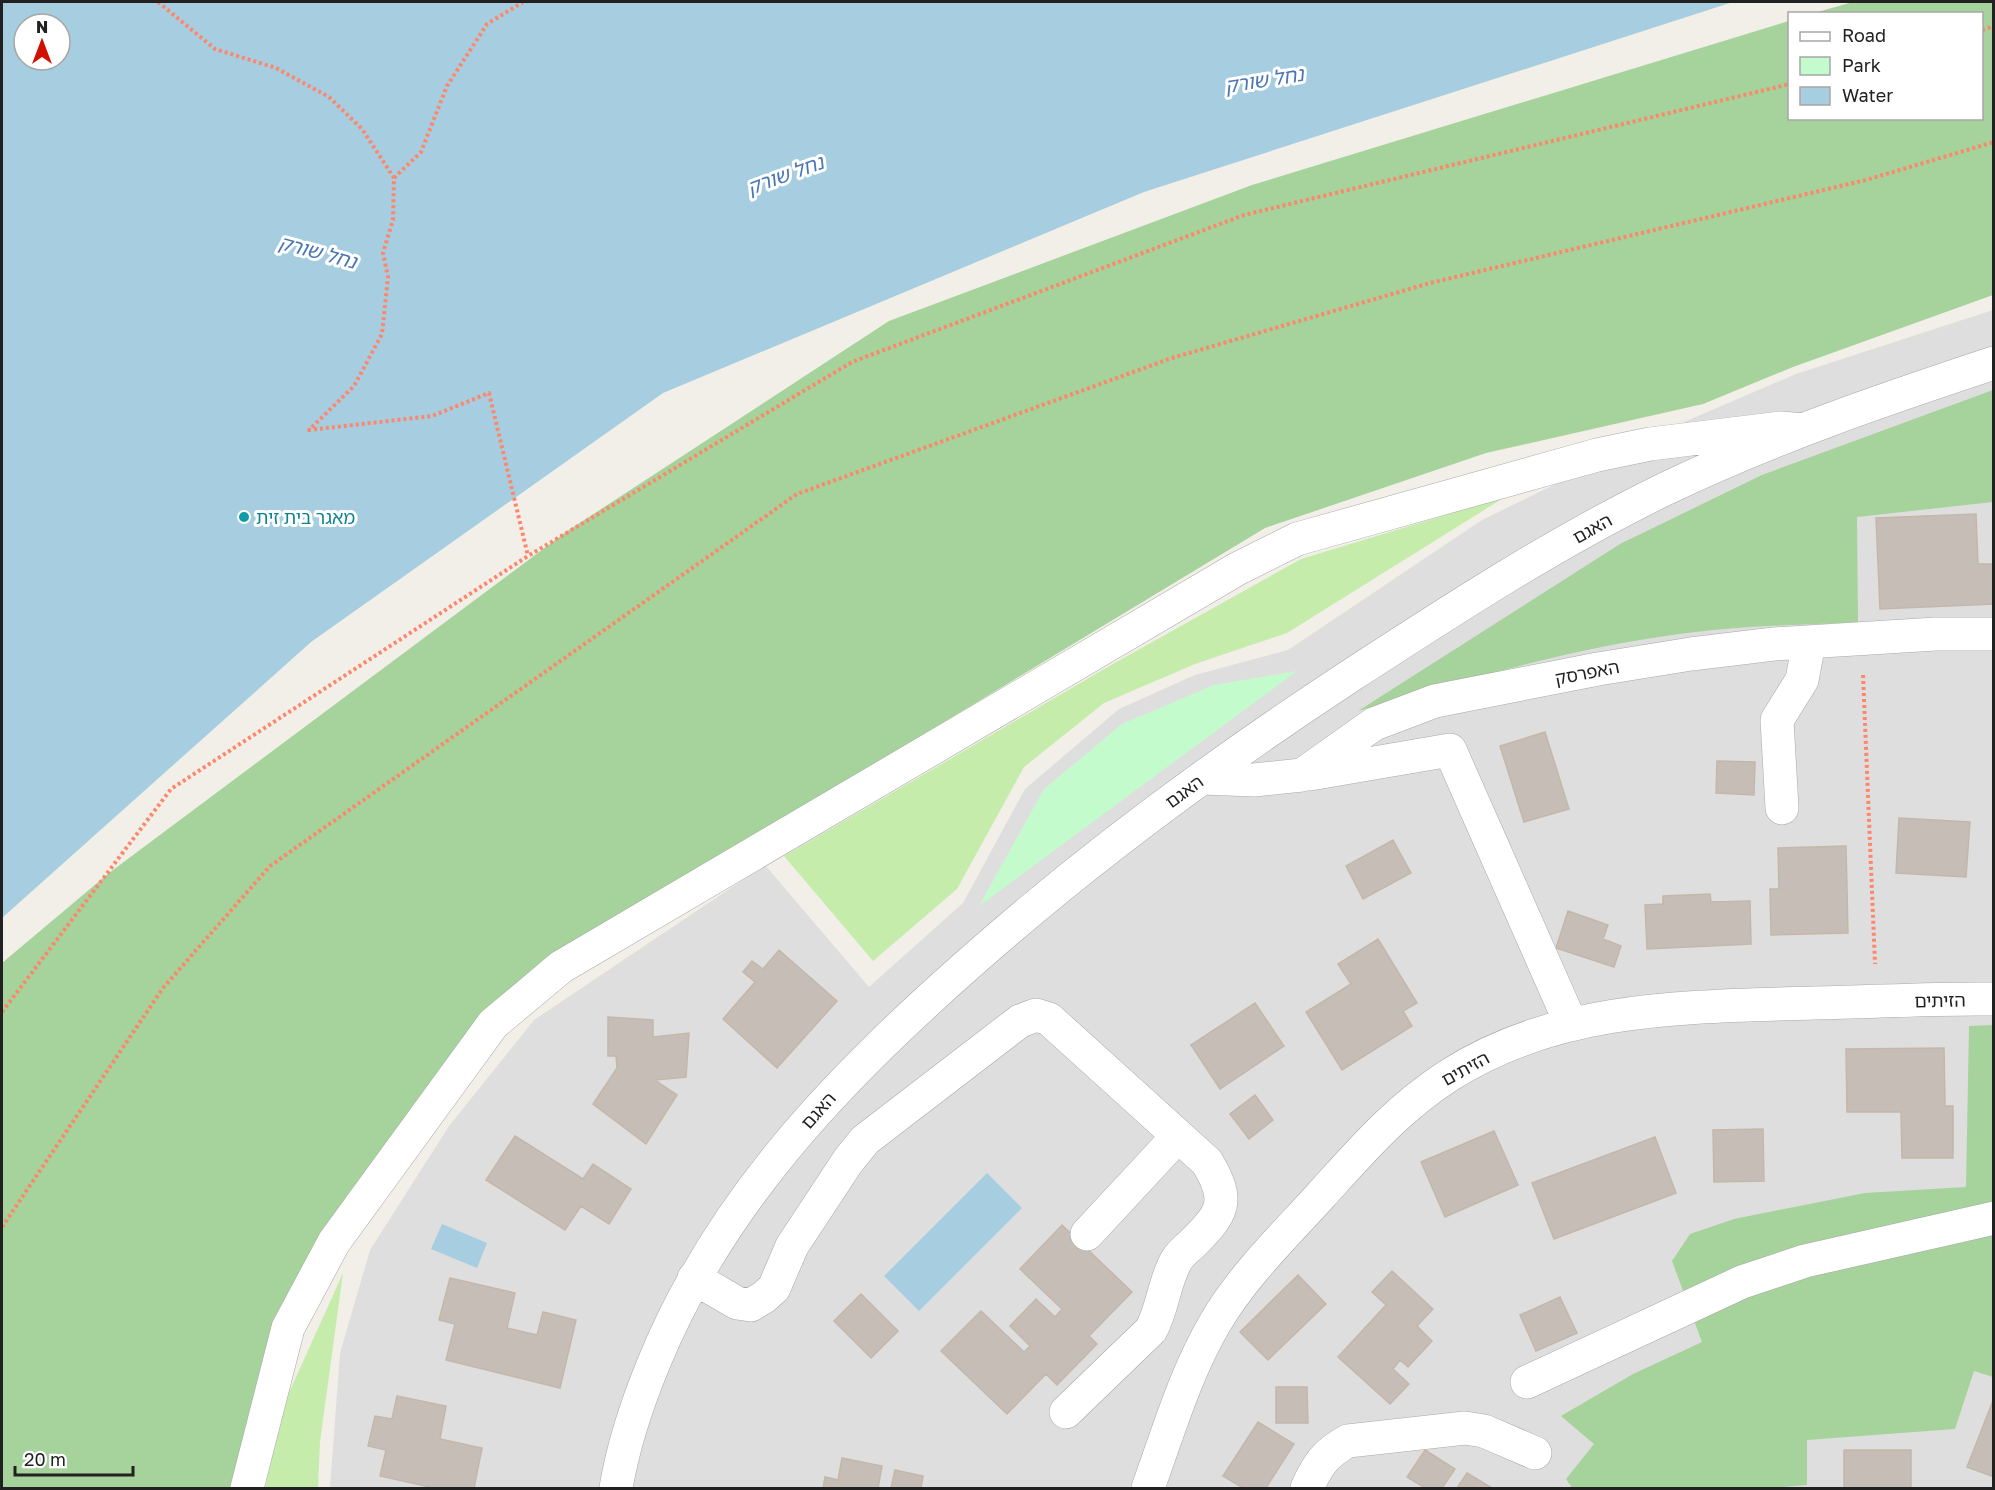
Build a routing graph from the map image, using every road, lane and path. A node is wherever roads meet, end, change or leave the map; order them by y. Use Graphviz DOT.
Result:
graph roads {
  1 [pos="158,2"];
  2 [pos="523,2"];
  3 [pos="1788,84"];
  4 [pos="1994,142"];
  5 [pos="394,178"];
  6 [pos="1994,363"];
  7 [pos="1803,430"];
  8 [pos="528,556"];
  9 [pos="1994,634"];
  10 [pos="1861,639"];
  11 [pos="1809,642"];
  12 [pos="1302,775"];
  13 [pos="1202,778"];
  14 [pos="1782,808"];
  15 [pos="1994,999"];
  16 [pos="1877,1001"];
  17 [pos="2,1012"];
  18 [pos="1571,1024"];
  19 [pos="1179,1136"];
  20 [pos="1994,1218"];
  21 [pos="2,1227"];
  22 [pos="1087,1234"];
  23 [pos="694,1278"];
  24 [pos="1527,1382"];
  25 [pos="1066,1412"];
  26 [pos="1535,1453"];
  27 [pos="247,1488"];
  28 [pos="616,1488"];
  29 [pos="1148,1488"];
  30 [pos="1307,1488"];
  1 -- 5 [label="path"];
  2 -- 5 [label="path"];
  3 -- 8 [label="path"];
  4 -- 21 [label="path"];
  5 -- 8 [label="path"];
  6 -- 7 [label="street, האגם"];
  7 -- 13 [label="street, האגם"];
  7 -- 27 [label="street"];
  8 -- 17 [label="path"];
  9 -- 10 [label="street, האפרסק"];
  10 -- 11 [label="street, האפרסק"];
  10 -- 16 [label="path"];
  11 -- 12 [label="street, האפרסק"];
  11 -- 14 [label="street"];
  12 -- 13 [label="street, האפרסק"];
  12 -- 18 [label="street"];
  13 -- 23 [label="street, האגם"];
  15 -- 16 [label="street, הזיתים"];
  16 -- 18 [label="street, הזיתים"];
  18 -- 29 [label="street, הזיתים"];
  19 -- 22 [label="street"];
  19 -- 23 [label="street"];
  19 -- 25 [label="street"];
  20 -- 24 [label="street"];
  23 -- 28 [label="street, האגם"];
  26 -- 30 [label="street"];
}
